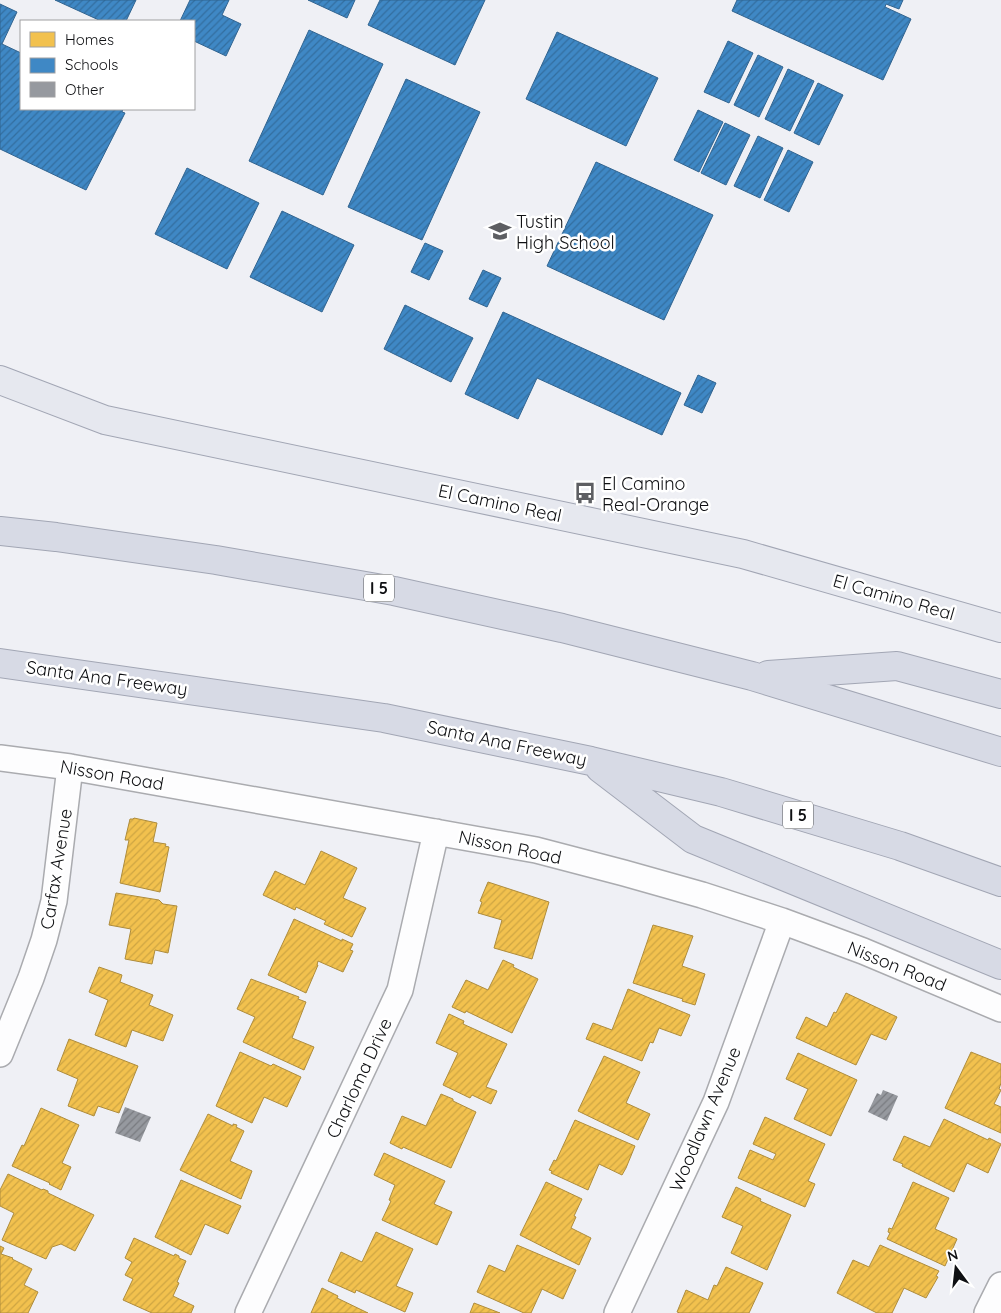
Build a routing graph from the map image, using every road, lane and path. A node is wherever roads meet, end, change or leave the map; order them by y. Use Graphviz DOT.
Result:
graph roads {
  1 [pos="0,380"];
  2 [pos="0,532"];
  3 [pos="1001,628"];
  4 [pos="0,663"];
  5 [pos="752,676"];
  6 [pos="1001,694"];
  7 [pos="1001,752"];
  8 [pos="0,758"];
  9 [pos="590,761"];
  10 [pos="70,767"];
  11 [pos="436,832"];
  12 [pos="1001,882"];
  13 [pos="782,921"];
  14 [pos="1001,965"];
  15 [pos="1001,1009"];
  16 [pos="0,1054"];
  17 [pos="1001,1285"];
  18 [pos="248,1313"];
  19 [pos="617,1313"];
  20 [pos="988,1313"];
  1 -- 3 [label="main road, El Camino Real"];
  2 -- 5 [label="highway, I 5"];
  4 -- 9 [label="highway, Santa Ana Freeway / I 5"];
  5 -- 6 [label="highway"];
  5 -- 7 [label="highway, I 5"];
  8 -- 10 [label="street, Nisson Road"];
  9 -- 12 [label="highway, Santa Ana Freeway / I 5"];
  9 -- 14 [label="highway"];
  10 -- 11 [label="street, Nisson Road"];
  10 -- 16 [label="street, Carfax Avenue"];
  11 -- 13 [label="street, Nisson Road"];
  11 -- 18 [label="street, Charloma Drive"];
  13 -- 15 [label="street, Nisson Road"];
  13 -- 19 [label="street, Woodlawn Avenue"];
  17 -- 20 [label="street"];
}
